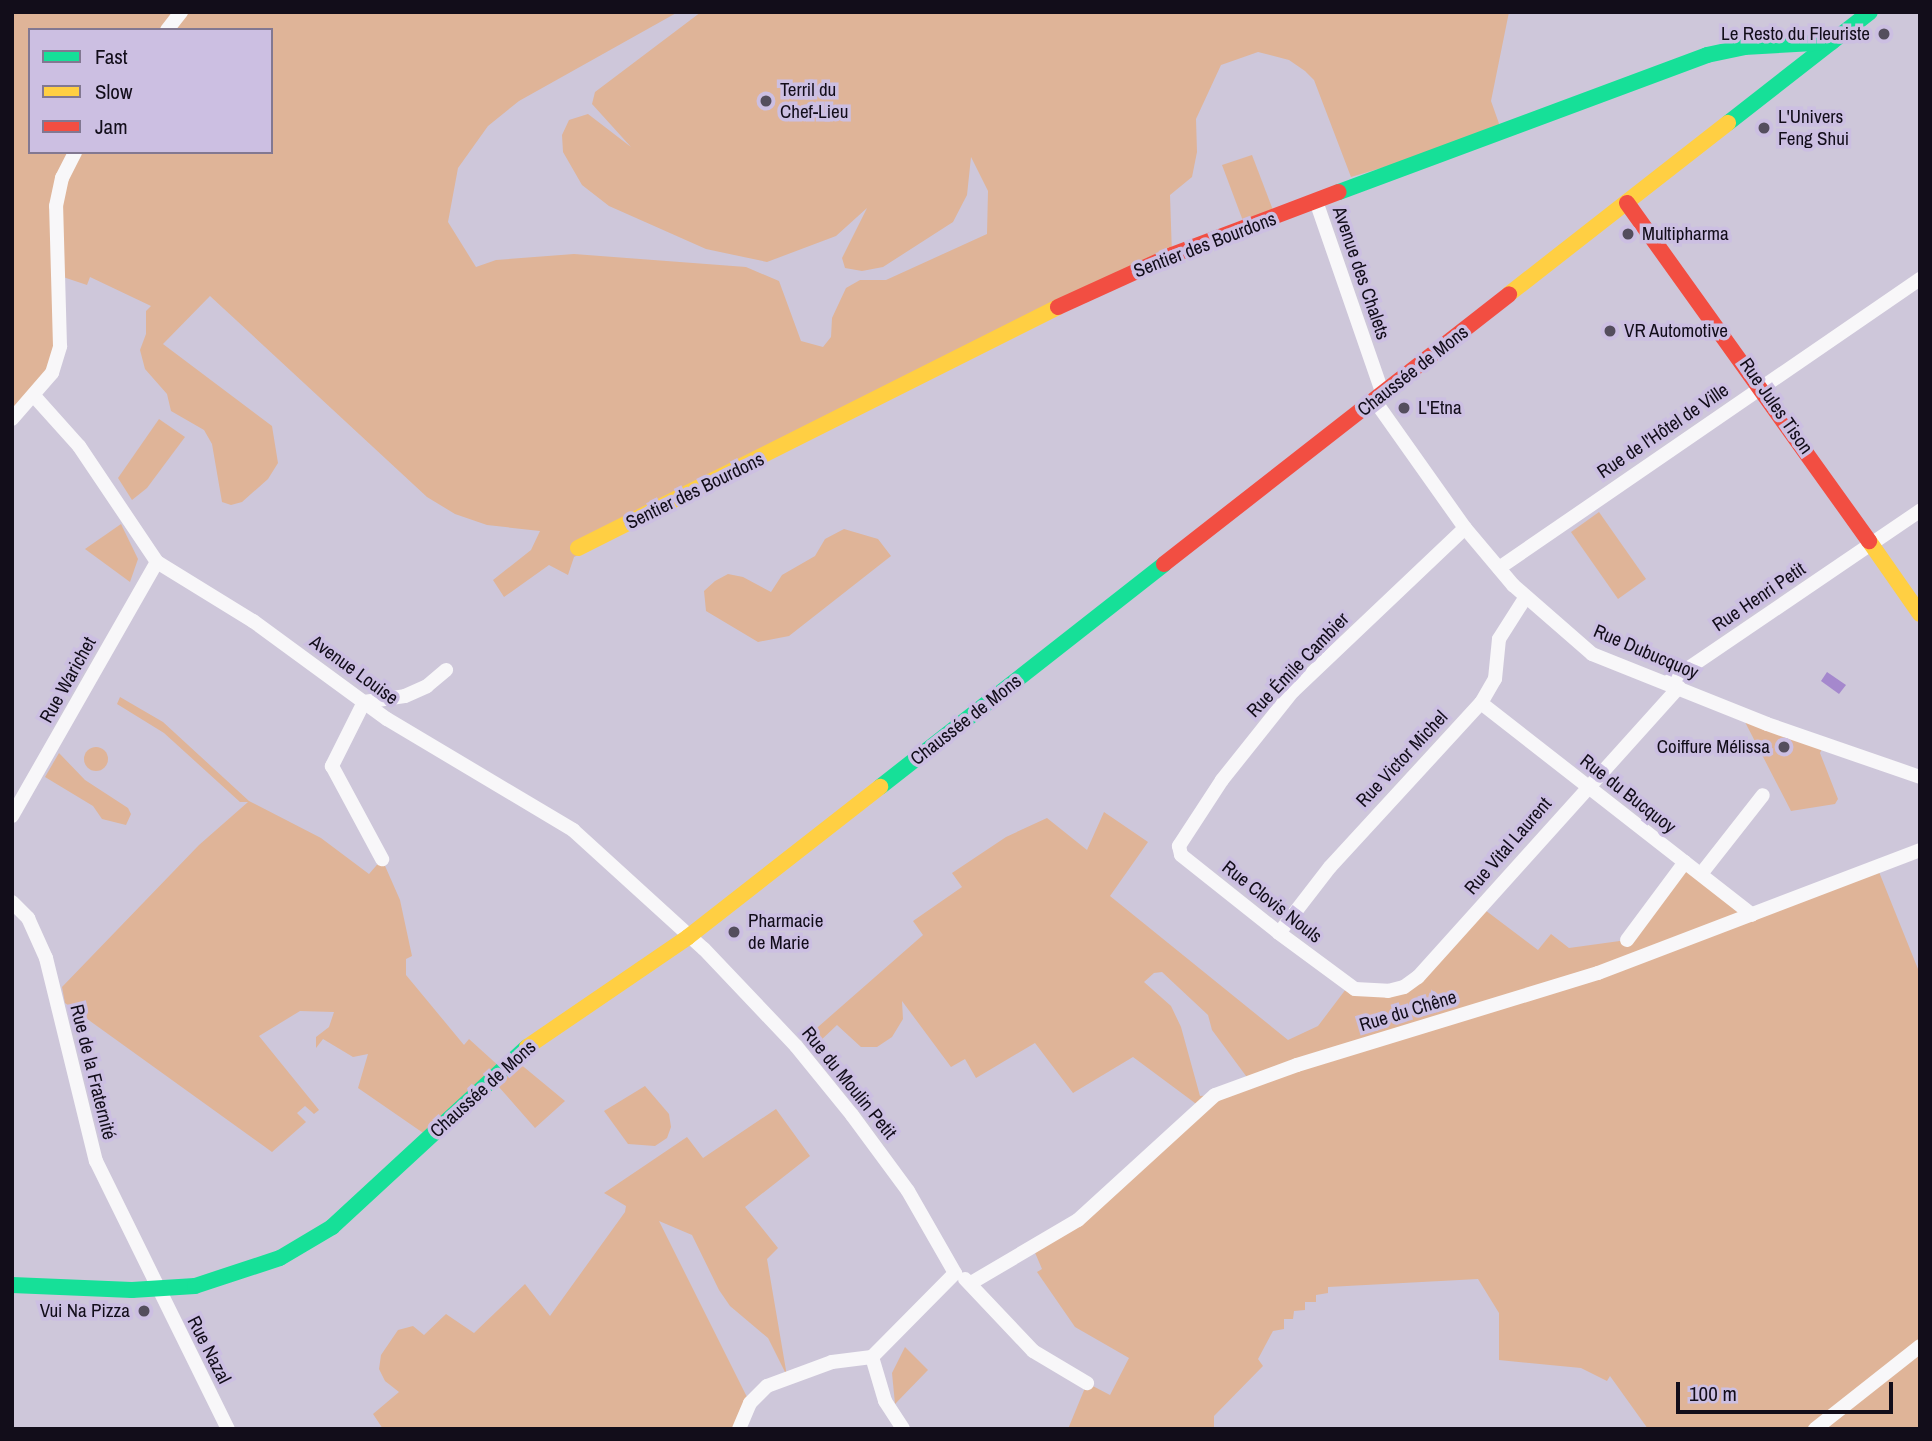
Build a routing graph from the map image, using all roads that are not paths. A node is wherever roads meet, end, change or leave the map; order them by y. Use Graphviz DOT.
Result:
graph roads {
  1 [pos="181,12"];
  2 [pos="1870,12"];
  3 [pos="169,28"];
  4 [pos="1832,42"];
  5 [pos="74,154"];
  6 [pos="1627,203"];
  7 [pos="1317,204"];
  8 [pos="1920,278"];
  9 [pos="1762,386"];
  10 [pos="35,397"];
  11 [pos="1379,398"];
  12 [pos="12,419"];
  13 [pos="1920,511"];
  14 [pos="1465,528"];
  15 [pos="1872,542"];
  16 [pos="578,548"];
  17 [pos="157,562"];
  18 [pos="1499,568"];
  19 [pos="1525,598"];
  20 [pos="1920,614"];
  21 [pos="446,670"];
  22 [pos="1674,685"];
  23 [pos="364,702"];
  24 [pos="1481,703"];
  25 [pos="1920,777"];
  26 [pos="1587,786"];
  27 [pos="1763,795"];
  28 [pos="12,816"];
  29 [pos="1179,846"];
  30 [pos="1920,850"];
  31 [pos="382,859"];
  32 [pos="1685,862"];
  33 [pos="1701,874"];
  34 [pos="12,902"];
  35 [pos="1752,915"];
  36 [pos="1279,933"];
  37 [pos="688,937"];
  38 [pos="1627,940"];
  39 [pos="1349,985"];
  40 [pos="955,1273"];
  41 [pos="971,1283"];
  42 [pos="12,1285"];
  43 [pos="156,1290"];
  44 [pos="1920,1346"];
  45 [pos="872,1357"];
  46 [pos="1087,1382"];
  47 [pos="228,1429"];
  48 [pos="738,1429"];
  49 [pos="903,1429"];
  50 [pos="1815,1429"];
  1 -- 3 [label="street"];
  2 -- 4 [label="main road, Chaussée de Mons"];
  4 -- 6 [label="main road, Chaussée de Mons"];
  4 -- 7 [label="main road, Sentier des Bourdons"];
  5 -- 10 [label="street"];
  6 -- 9 [label="main road, Rue Jules Tison"];
  6 -- 11 [label="main road, Chaussée de Mons"];
  7 -- 11 [label="street, Avenue des Chalets"];
  7 -- 16 [label="main road, Sentier des Bourdons"];
  8 -- 9 [label="street, Rue de l'Hôtel de Ville"];
  9 -- 15 [label="main road, Rue Jules Tison"];
  9 -- 18 [label="street, Rue de l'Hôtel de Ville"];
  10 -- 12 [label="street"];
  10 -- 17 [label="street, Avenue Louise"];
  11 -- 14 [label="street, Rue Dubucquoy"];
  11 -- 37 [label="main road, Chaussée de Mons"];
  13 -- 15 [label="street, Rue Henri Petit"];
  14 -- 18 [label="street, Rue Dubucquoy"];
  14 -- 29 [label="street, Rue Émile Cambier"];
  15 -- 20 [label="main road, Rue Jules Tison"];
  15 -- 22 [label="street, Rue Henri Petit"];
  17 -- 23 [label="street, Avenue Louise"];
  17 -- 28 [label="street, Rue Warichet"];
  18 -- 19 [label="street, Rue Dubucquoy"];
  19 -- 22 [label="street, Rue Dubucquoy"];
  19 -- 24 [label="street, Rue Victor Michel"];
  21 -- 23 [label="street"];
  22 -- 25 [label="street, Rue Dubucquoy"];
  22 -- 26 [label="street, Rue Vital Laurent"];
  23 -- 31 [label="street"];
  23 -- 37 [label="street, Avenue Louise"];
  24 -- 26 [label="street, Rue du Bucquoy"];
  24 -- 36 [label="street, Rue Victor Michel"];
  26 -- 32 [label="street, Rue du Bucquoy"];
  26 -- 39 [label="street, Rue Vital Laurent"];
  27 -- 33 [label="street"];
  29 -- 36 [label="street, Rue Clovis Nouls"];
  30 -- 35 [label="street, Rue du Chêne"];
  32 -- 33 [label="street, Rue du Bucquoy"];
  32 -- 38 [label="street"];
  33 -- 35 [label="street, Rue du Bucquoy"];
  34 -- 43 [label="street, Rue de la Fraternité"];
  35 -- 41 [label="street, Rue du Chêne"];
  36 -- 39 [label="street, Rue Clovis Nouls"];
  37 -- 40 [label="street, Rue du Moulin Petit"];
  37 -- 43 [label="main road, Chaussée de Mons"];
  40 -- 41 [label="street"];
  40 -- 45 [label="street"];
  41 -- 46 [label="street"];
  42 -- 43 [label="main road, Chaussée de Mons"];
  43 -- 47 [label="street, Rue Nazal"];
  44 -- 50 [label="street"];
  45 -- 48 [label="street"];
  45 -- 49 [label="street"];
}
